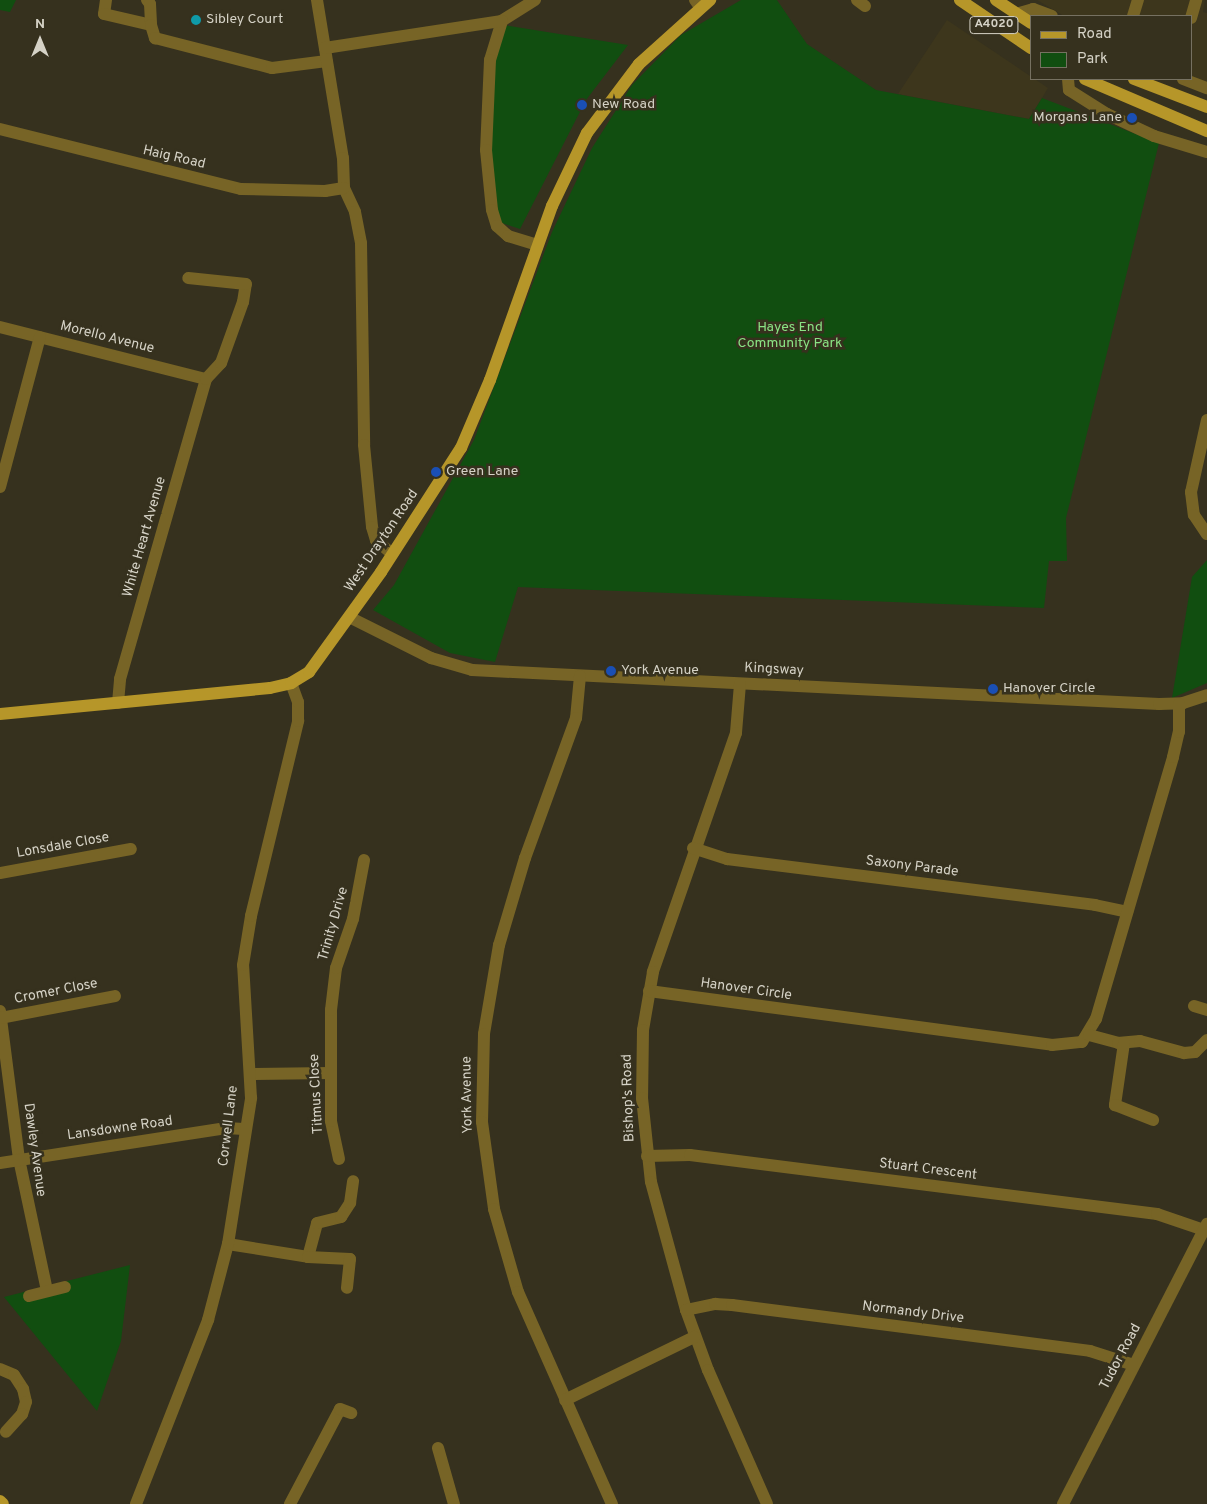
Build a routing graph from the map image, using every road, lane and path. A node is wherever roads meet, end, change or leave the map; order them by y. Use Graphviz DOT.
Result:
graph roads {
  1 [pos="106,0"];
  2 [pos="147,0"];
  3 [pos="317,0"];
  4 [pos="534,0"];
  5 [pos="960,0"];
  6 [pos="996,0"];
  7 [pos="1138,0"];
  8 [pos="1196,0"];
  9 [pos="702,2"];
  10 [pos="1046,9"];
  11 [pos="1016,14"];
  12 [pos="1133,15"];
  13 [pos="1192,15"];
  14 [pos="502,21"];
  15 [pos="1030,22"];
  16 [pos="151,25"];
  17 [pos="1030,47"];
  18 [pos="325,48"];
  19 [pos="327,61"];
  20 [pos="1068,80"];
  21 [pos="1087,80"];
  22 [pos="1137,80"];
  23 [pos="1186,80"];
  24 [pos="1207,88"];
  25 [pos="1207,107"];
  26 [pos="0,128"];
  27 [pos="1207,131"];
  28 [pos="1207,152"];
  29 [pos="344,188"];
  30 [pos="537,245"];
  31 [pos="188,278"];
  32 [pos="0,328"];
  33 [pos="40,337"];
  34 [pos="206,380"];
  35 [pos="1207,420"];
  36 [pos="0,487"];
  37 [pos="1207,534"];
  38 [pos="392,554"];
  39 [pos="349,618"];
  40 [pos="580,676"];
  41 [pos="291,683"];
  42 [pos="740,684"];
  43 [pos="1207,695"];
  44 [pos="118,703"];
  45 [pos="1179,704"];
  46 [pos="0,714"];
  47 [pos="131,848"];
  48 [pos="693,848"];
  49 [pos="364,860"];
  50 [pos="0,872"];
  51 [pos="1127,912"];
  52 [pos="649,991"];
  53 [pos="116,996"];
  54 [pos="1194,1006"];
  55 [pos="1207,1010"];
  56 [pos="0,1016"];
  57 [pos="330,1027"];
  58 [pos="1089,1035"];
  59 [pos="1207,1040"];
  60 [pos="1124,1043"];
  61 [pos="330,1073"];
  62 [pos="250,1074"];
  63 [pos="1153,1120"];
  64 [pos="244,1130"];
  65 [pos="646,1156"];
  66 [pos="19,1159"];
  67 [pos="339,1159"];
  68 [pos="0,1163"];
  69 [pos="353,1181"];
  70 [pos="1205,1227"];
  71 [pos="228,1244"];
  72 [pos="308,1257"];
  73 [pos="65,1287"];
  74 [pos="348,1288"];
  75 [pos="47,1292"];
  76 [pos="29,1296"];
  77 [pos="686,1310"];
  78 [pos="694,1337"];
  79 [pos="1134,1365"];
  80 [pos="0,1369"];
  81 [pos="565,1400"];
  82 [pos="351,1413"];
  83 [pos="2,1430"];
  84 [pos="438,1448"];
  85 [pos="0,1501"];
  86 [pos="3,1504"];
  87 [pos="136,1504"];
  88 [pos="290,1504"];
  89 [pos="454,1504"];
  90 [pos="612,1504"];
  91 [pos="767,1504"];
  92 [pos="1063,1504"];
  1 -- 16 [label="street"];
  2 -- 16 [label="street"];
  3 -- 18 [label="street"];
  4 -- 14 [label="street"];
  5 -- 17 [label="main road, A4020"];
  6 -- 11 [label="main road, A4020"];
  7 -- 12 [label="street"];
  8 -- 13 [label="street"];
  9 -- 30 [label="main road, West Drayton Road"];
  10 -- 11 [label="street"];
  11 -- 15 [label="main road, A4020"];
  14 -- 18 [label="street"];
  14 -- 30 [label="street"];
  16 -- 19 [label="street"];
  18 -- 19 [label="street"];
  19 -- 29 [label="street"];
  20 -- 28 [label="street"];
  21 -- 27 [label="main road"];
  22 -- 25 [label="main road"];
  23 -- 24 [label="street"];
  26 -- 29 [label="street, Haig Road"];
  29 -- 38 [label="street"];
  30 -- 38 [label="main road, West Drayton Road"];
  31 -- 34 [label="street"];
  32 -- 33 [label="street, Morello Avenue"];
  33 -- 34 [label="street, Morello Avenue"];
  33 -- 36 [label="street"];
  34 -- 44 [label="street, White Heart Avenue"];
  35 -- 37 [label="street"];
  38 -- 39 [label="main road, West Drayton Road"];
  39 -- 40 [label="street, Kingsway"];
  39 -- 41 [label="main road, West Drayton Road"];
  40 -- 42 [label="street, Kingsway"];
  40 -- 81 [label="street, York Avenue"];
  41 -- 44 [label="main road, West Drayton Road"];
  41 -- 62 [label="street, Corwell Lane"];
  42 -- 45 [label="street, Kingsway"];
  42 -- 48 [label="street, Bishop's Road"];
  43 -- 45 [label="street, Kingsway"];
  44 -- 46 [label="main road, West Drayton Road"];
  45 -- 51 [label="street"];
  47 -- 50 [label="street, Lonsdale Close"];
  48 -- 51 [label="street, Saxony Parade"];
  48 -- 52 [label="street, Bishop's Road"];
  49 -- 57 [label="street, Trinity Drive"];
  51 -- 58 [label="street"];
  52 -- 58 [label="street, Hanover Circle"];
  52 -- 65 [label="street, Bishop's Road"];
  53 -- 56 [label="street, Cromer Close"];
  54 -- 55 [label="street"];
  56 -- 66 [label="street, Dawley Avenue"];
  57 -- 61 [label="street, Titmus Close"];
  58 -- 60 [label="street"];
  59 -- 60 [label="street"];
  60 -- 63 [label="street"];
  61 -- 62 [label="street"];
  61 -- 67 [label="street, Titmus Close"];
  62 -- 64 [label="street, Corwell Lane"];
  64 -- 66 [label="street, Lansdowne Road"];
  64 -- 71 [label="street, Corwell Lane"];
  65 -- 70 [label="street, Stuart Crescent"];
  65 -- 77 [label="street, Bishop's Road"];
  66 -- 68 [label="street, Lansdowne Road"];
  66 -- 75 [label="street, Dawley Avenue"];
  69 -- 72 [label="street"];
  70 -- 79 [label="street, Tudor Road"];
  71 -- 72 [label="street"];
  71 -- 87 [label="street, Corwell Lane"];
  72 -- 74 [label="street"];
  73 -- 75 [label="street"];
  75 -- 76 [label="street"];
  77 -- 78 [label="street, Bishop's Road"];
  77 -- 79 [label="street, Normandy Drive"];
  78 -- 81 [label="street"];
  78 -- 91 [label="street, Bishop's Road"];
  79 -- 92 [label="street, Tudor Road"];
  80 -- 83 [label="street"];
  81 -- 90 [label="street, York Avenue"];
  82 -- 88 [label="street"];
  84 -- 89 [label="street"];
  85 -- 86 [label="main road"];
}
